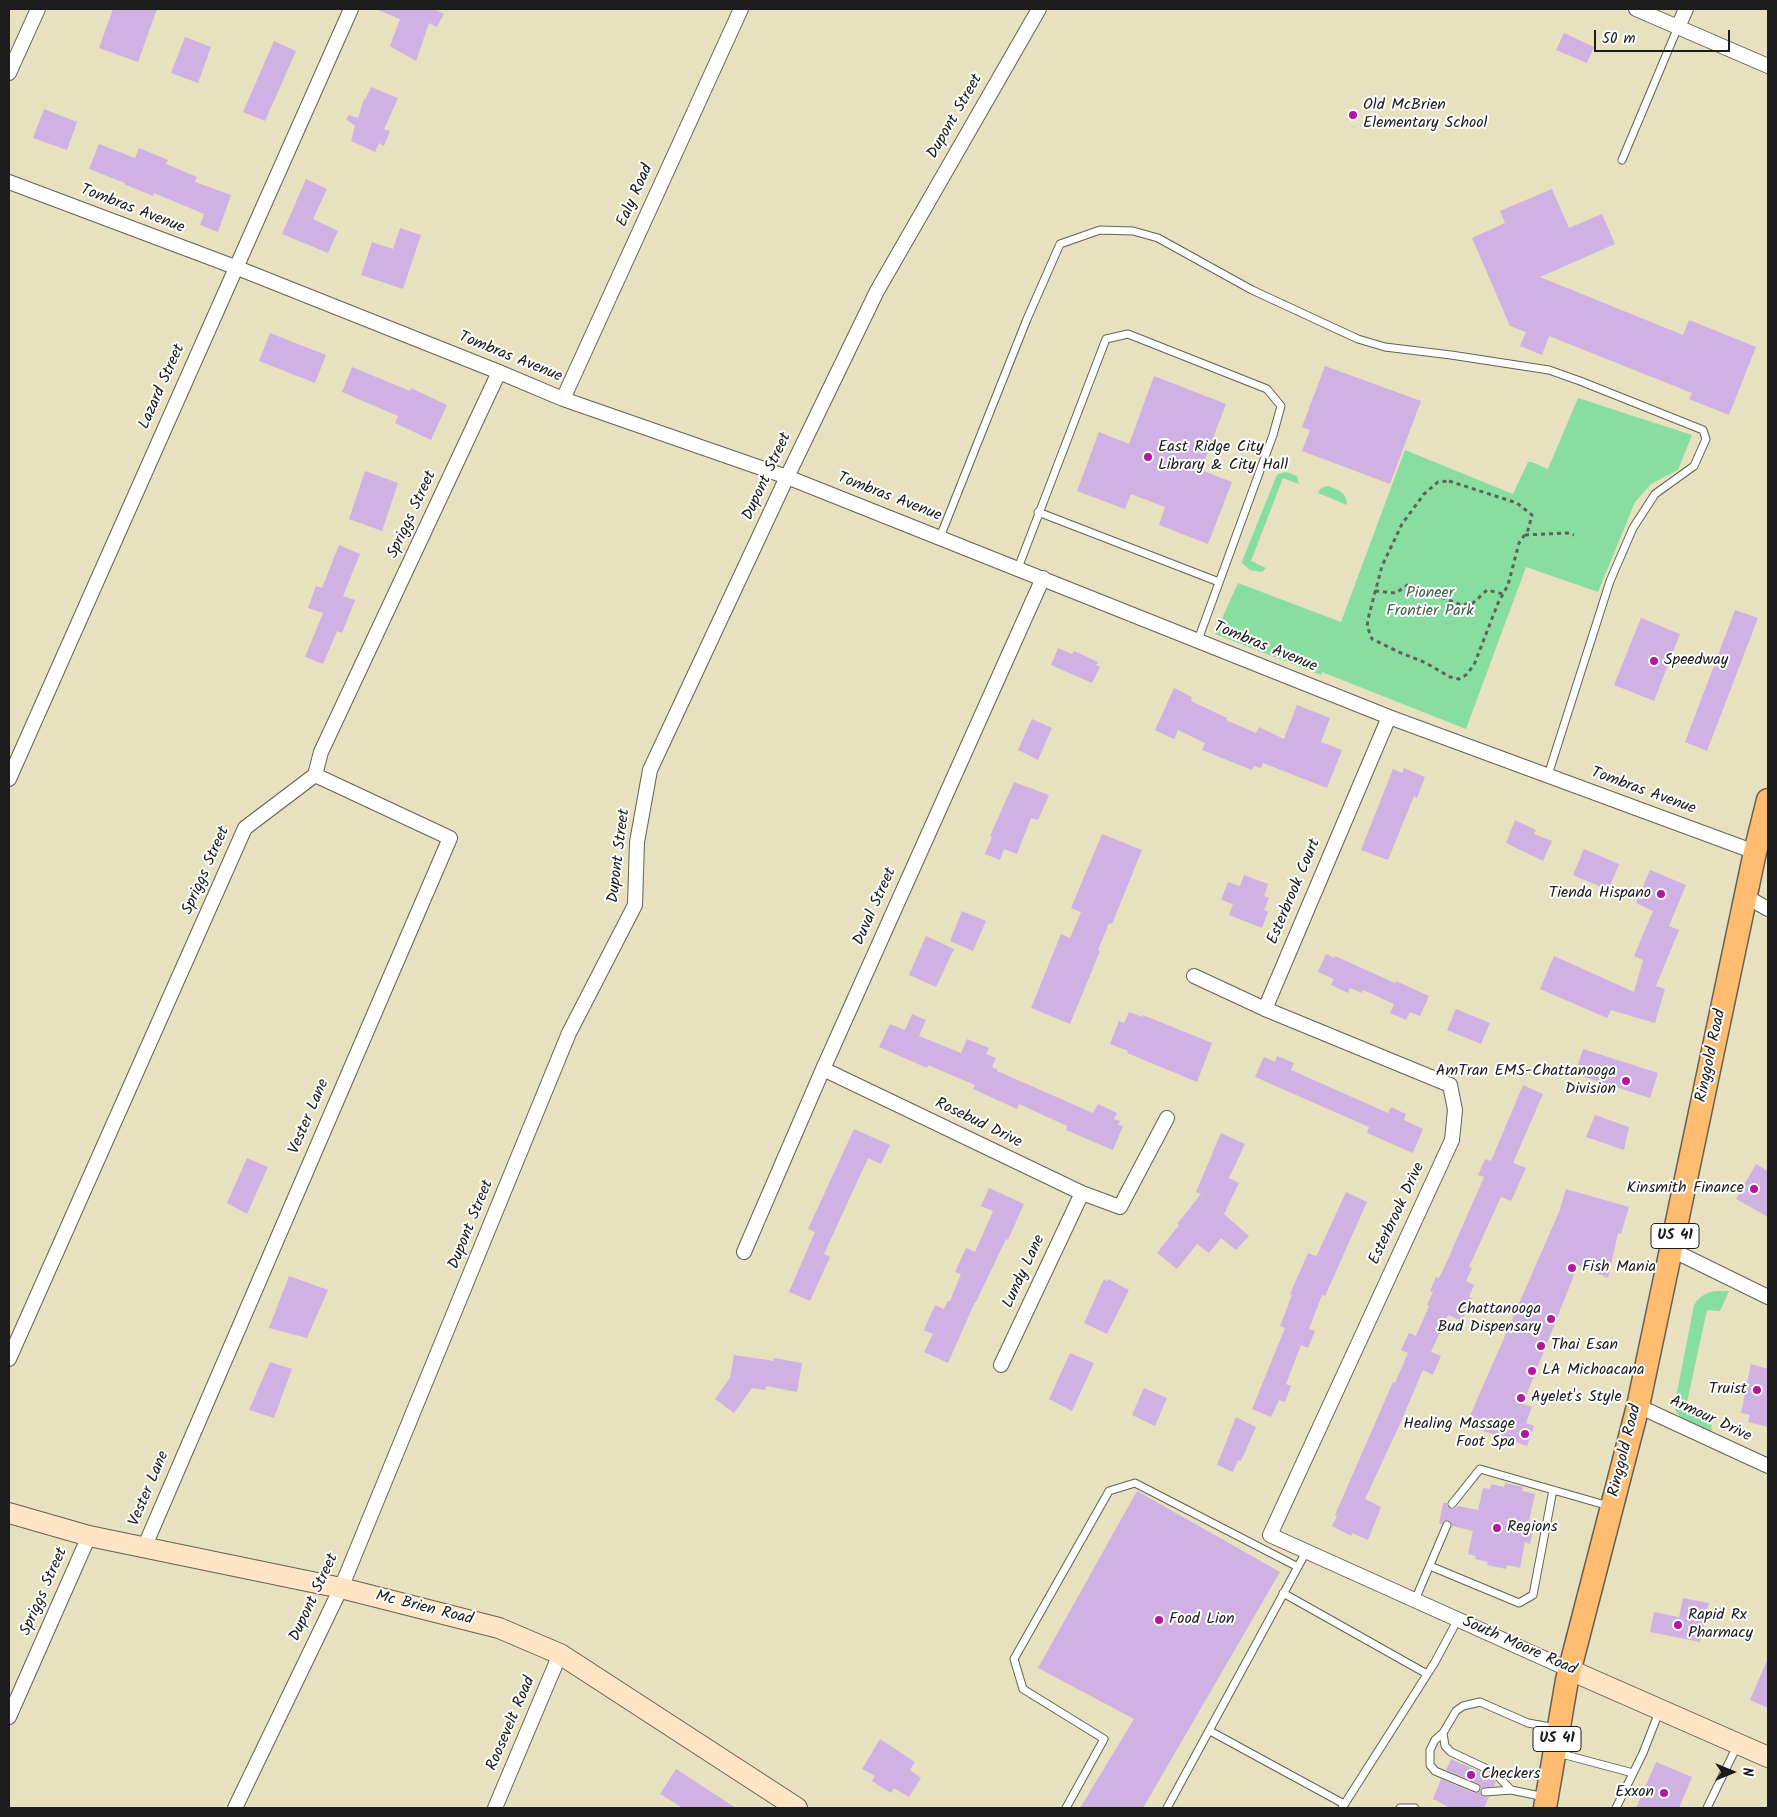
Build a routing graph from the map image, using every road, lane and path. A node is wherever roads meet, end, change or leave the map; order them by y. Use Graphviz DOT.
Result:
graph roads {
  1 [pos="38,9"];
  2 [pos="351,9"];
  3 [pos="741,9"];
  4 [pos="1039,9"];
  5 [pos="1636,9"];
  6 [pos="1686,9"];
  7 [pos="1678,27"];
  8 [pos="1768,66"];
  9 [pos="9,73"];
  10 [pos="1622,160"];
  11 [pos="9,182"];
  12 [pos="235,267"];
  13 [pos="499,372"];
  14 [pos="563,399"];
  15 [pos="787,477"];
  16 [pos="1038,512"];
  17 [pos="1524,535"];
  18 [pos="1574,535"];
  19 [pos="940,537"];
  20 [pos="1018,568"];
  21 [pos="1043,578"];
  22 [pos="1219,582"];
  23 [pos="1375,591"];
  24 [pos="1503,594"];
  25 [pos="1198,640"];
  26 [pos="1389,717"];
  27 [pos="315,775"];
  28 [pos="1548,775"];
  29 [pos="9,779"];
  30 [pos="1768,800"];
  31 [pos="1755,852"];
  32 [pos="1745,896"];
  33 [pos="1768,909"];
  34 [pos="1194,976"];
  35 [pos="1265,1009"];
  36 [pos="823,1069"];
  37 [pos="1167,1118"];
  38 [pos="1082,1193"];
  39 [pos="1672,1250"];
  40 [pos="744,1252"];
  41 [pos="1768,1298"];
  42 [pos="9,1359"];
  43 [pos="1001,1365"];
  44 [pos="1638,1406"];
  45 [pos="1768,1466"];
  46 [pos="1553,1490"];
  47 [pos="1452,1504"];
  48 [pos="1612,1507"];
  49 [pos="9,1513"];
  50 [pos="1447,1525"];
  51 [pos="1270,1535"];
  52 [pos="89,1536"];
  53 [pos="144,1548"];
  54 [pos="1306,1552"];
  55 [pos="1430,1566"];
  56 [pos="1298,1567"];
  57 [pos="341,1588"];
  58 [pos="1283,1593"];
  59 [pos="1415,1600"];
  60 [pos="1458,1620"];
  61 [pos="560,1654"];
  62 [pos="1570,1670"];
  63 [pos="1427,1674"];
  64 [pos="1660,1709"];
  65 [pos="9,1717"];
  66 [pos="1559,1729"];
  67 [pos="1210,1731"];
  68 [pos="1443,1734"];
  69 [pos="1739,1744"];
  70 [pos="1555,1752"];
  71 [pos="1768,1757"];
  72 [pos="1485,1768"];
  73 [pos="1494,1772"];
  74 [pos="1633,1773"];
  75 [pos="1476,1788"];
  76 [pos="1511,1790"];
  77 [pos="1485,1792"];
  78 [pos="1546,1803"];
  79 [pos="1343,1806"];
  80 [pos="235,1808"];
  81 [pos="495,1808"];
  82 [pos="797,1808"];
  83 [pos="1066,1808"];
  84 [pos="1167,1808"];
  85 [pos="1400,1808"];
  86 [pos="1414,1808"];
  87 [pos="1616,1808"];
  88 [pos="1707,1808"];
  1 -- 9 [label="street"];
  2 -- 12 [label="street, Lazard Street"];
  3 -- 14 [label="street, Ealy Road"];
  4 -- 15 [label="street, Dupont Street"];
  5 -- 7 [label="street"];
  6 -- 7 [label="street"];
  7 -- 8 [label="street"];
  7 -- 10 [label="lane"];
  11 -- 12 [label="street, Tombras Avenue"];
  12 -- 13 [label="street, Tombras Avenue"];
  12 -- 29 [label="street, Lazard Street"];
  13 -- 14 [label="street, Tombras Avenue"];
  13 -- 27 [label="street, Spriggs Street"];
  14 -- 15 [label="street, Tombras Avenue"];
  15 -- 19 [label="street, Tombras Avenue"];
  15 -- 57 [label="street, Dupont Street"];
  16 -- 20 [label="lane"];
  16 -- 22 [label="lane"];
  16 -- 22 [label="lane"];
  17 -- 18 [label="path"];
  17 -- 23 [label="path"];
  17 -- 24 [label="path"];
  19 -- 20 [label="street, Tombras Avenue"];
  19 -- 28 [label="lane"];
  20 -- 21 [label="street, Tombras Avenue"];
  21 -- 25 [label="street, Tombras Avenue"];
  21 -- 36 [label="street, Duval Street"];
  22 -- 25 [label="lane"];
  23 -- 24 [label="path"];
  23 -- 24 [label="path"];
  25 -- 26 [label="street, Tombras Avenue"];
  26 -- 28 [label="street, Tombras Avenue"];
  26 -- 35 [label="street, Esterbrook Court"];
  27 -- 42 [label="street, Spriggs Street"];
  27 -- 53 [label="street, Vester Lane"];
  28 -- 31 [label="street, Tombras Avenue"];
  30 -- 31 [label="main road, Ringgold Road / US 41"];
  31 -- 32 [label="main road, Ringgold Road / US 41"];
  32 -- 33 [label="street"];
  32 -- 39 [label="main road, Ringgold Road / US 41"];
  34 -- 35 [label="street"];
  35 -- 51 [label="street, Esterbrook Drive"];
  36 -- 38 [label="street, Rosebud Drive"];
  36 -- 40 [label="street, Duval Street"];
  37 -- 38 [label="street, Rosebud Drive"];
  38 -- 43 [label="street, Lundy Lane"];
  39 -- 41 [label="street"];
  39 -- 44 [label="main road, Ringgold Road / US 41"];
  44 -- 45 [label="street, Armour Drive"];
  44 -- 48 [label="main road, Ringgold Road / US 41"];
  46 -- 47 [label="lane"];
  46 -- 48 [label="lane"];
  46 -- 55 [label="lane"];
  48 -- 62 [label="main road, Ringgold Road / US 41"];
  49 -- 52 [label="main road, Mc Brien Road"];
  50 -- 55 [label="lane"];
  51 -- 54 [label="street, South Moore Road"];
  52 -- 53 [label="main road, Mc Brien Road"];
  52 -- 65 [label="street, Spriggs Street"];
  53 -- 57 [label="main road, Mc Brien Road"];
  54 -- 56 [label="lane"];
  54 -- 59 [label="street, South Moore Road"];
  55 -- 59 [label="lane"];
  56 -- 58 [label="lane"];
  56 -- 83 [label="lane"];
  57 -- 61 [label="main road, Mc Brien Road"];
  57 -- 80 [label="street, Dupont Street"];
  58 -- 63 [label="lane"];
  58 -- 67 [label="lane"];
  59 -- 60 [label="street, South Moore Road"];
  60 -- 62 [label="street, South Moore Road"];
  60 -- 63 [label="lane"];
  61 -- 81 [label="street, Roosevelt Road"];
  61 -- 82 [label="main road, Mc Brien Road"];
  62 -- 64 [label="main road, South Moore Road"];
  62 -- 66 [label="main road, Ringgold Road / US 41"];
  63 -- 79 [label="lane"];
  64 -- 69 [label="main road, South Moore Road"];
  64 -- 74 [label="lane"];
  66 -- 68 [label="lane"];
  66 -- 70 [label="main road, Ringgold Road / US 41"];
  67 -- 79 [label="lane"];
  67 -- 84 [label="lane"];
  68 -- 72 [label="lane"];
  68 -- 75 [label="lane"];
  69 -- 71 [label="main road, South Moore Road"];
  69 -- 88 [label="lane"];
  70 -- 74 [label="lane"];
  70 -- 78 [label="main road, Ringgold Road / US 41"];
  73 -- 76 [label="lane"];
  74 -- 87 [label="lane"];
  76 -- 77 [label="lane"];
  76 -- 78 [label="lane"];
  85 -- 86 [label="lane"];
}
